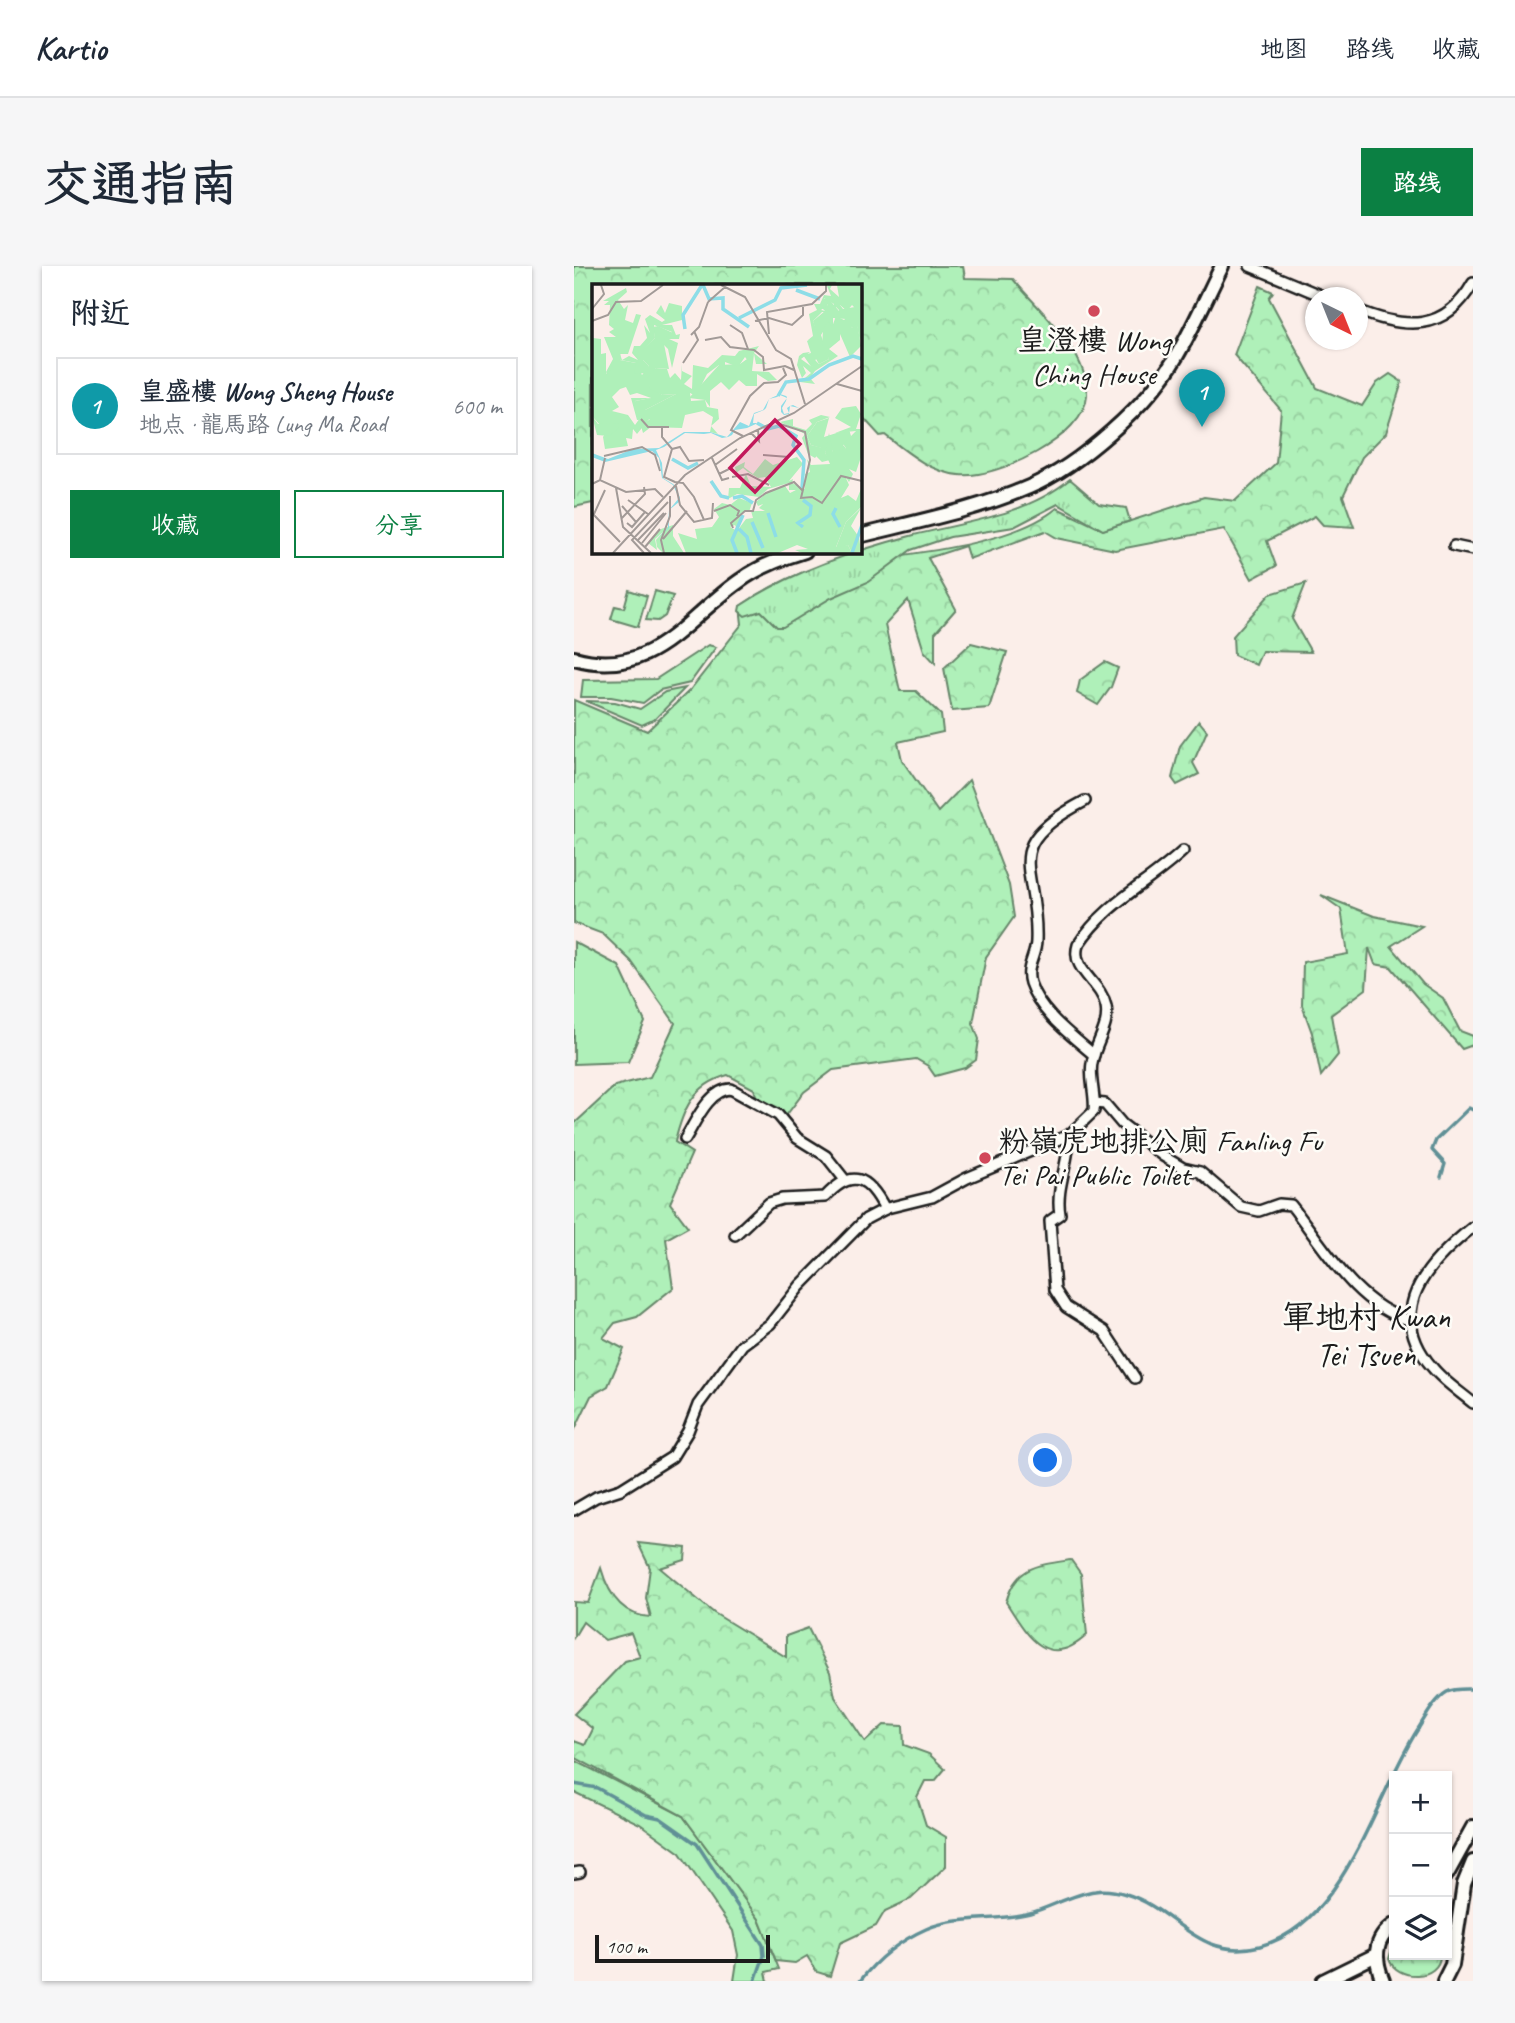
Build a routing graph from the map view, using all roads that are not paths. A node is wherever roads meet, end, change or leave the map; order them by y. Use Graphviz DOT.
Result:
graph roads {
  1 [pos="1222,266"];
  2 [pos="1250,266"];
  3 [pos="1473,283"];
  4 [pos="1305,289"];
  5 [pos="1368,315"];
  6 [pos="861,535"];
  7 [pos="1454,545"];
  8 [pos="1473,550"];
  9 [pos="799,553"];
  10 [pos="574,658"];
  11 [pos="1085,801"];
  12 [pos="1183,850"];
  13 [pos="1094,1055"];
  14 [pos="1095,1103"];
  15 [pos="1069,1135"];
  16 [pos="685,1139"];
  17 [pos="845,1180"];
  18 [pos="885,1209"];
  19 [pos="1473,1227"];
  20 [pos="736,1235"];
  21 [pos="1409,1320"];
  22 [pos="1135,1378"];
  23 [pos="1473,1403"];
  24 [pos="574,1510"];
  25 [pos="1473,1827"];
  26 [pos="1473,1861"];
  27 [pos="1452,1865"];
  28 [pos="1389,1930"];
  29 [pos="1452,1954"];
  30 [pos="1376,1955"];
  31 [pos="1451,1960"];
  32 [pos="1383,1980"];
  33 [pos="1323,1981"];
  34 [pos="1444,1981"];
  1 -- 6 [label="street"];
  2 -- 4 [label="street"];
  3 -- 5 [label="street"];
  7 -- 8 [label="street"];
  9 -- 10 [label="street"];
  11 -- 13 [label="street"];
  12 -- 13 [label="street"];
  13 -- 14 [label="street"];
  14 -- 15 [label="street"];
  14 -- 21 [label="street"];
  15 -- 18 [label="street"];
  15 -- 22 [label="street"];
  16 -- 17 [label="street"];
  17 -- 18 [label="street"];
  17 -- 20 [label="street"];
  18 -- 24 [label="street"];
  19 -- 21 [label="street"];
  21 -- 23 [label="street"];
  25 -- 27 [label="street"];
  26 -- 29 [label="street"];
  28 -- 30 [label="street"];
  30 -- 32 [label="street"];
  30 -- 33 [label="street"];
  31 -- 34 [label="street"];
}
